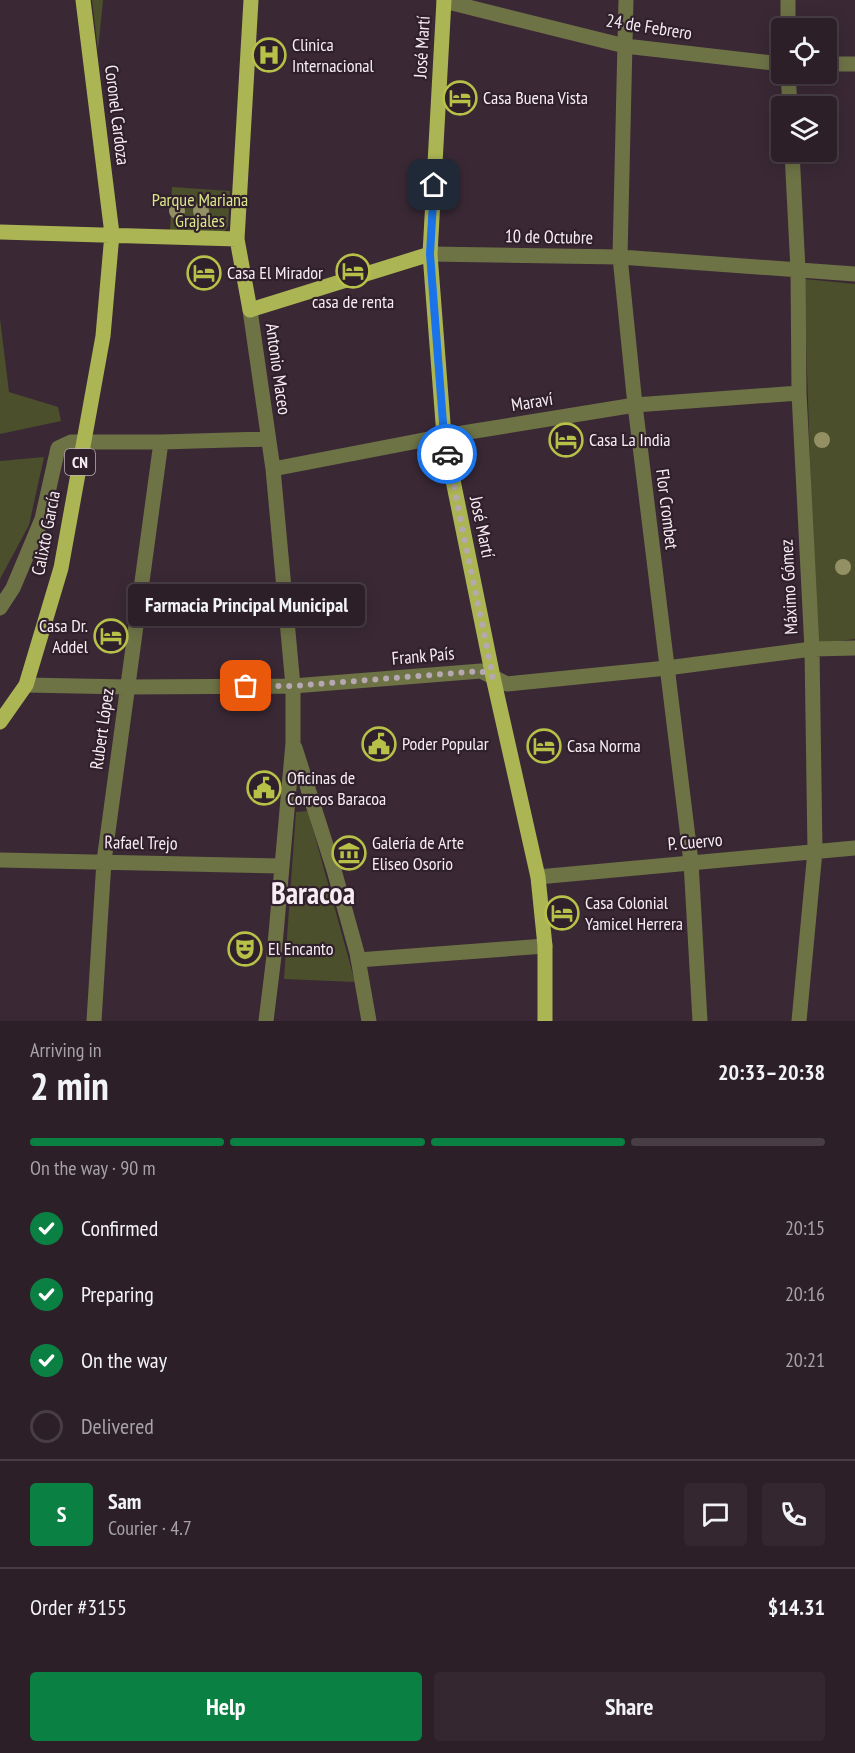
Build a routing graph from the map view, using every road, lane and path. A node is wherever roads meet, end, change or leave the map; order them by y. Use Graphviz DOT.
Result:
graph roads {
  1 [pos="83,0"];
  2 [pos="251,0"];
  3 [pos="444,0"];
  4 [pos="626,0"];
  5 [pos="788,0"];
  6 [pos="788,18"];
  7 [pos="625,46"];
  8 [pos="771,63"];
  9 [pos="837,64"];
  10 [pos="855,64"];
  11 [pos="793,162"];
  12 [pos="0,232"];
  13 [pos="112,234"];
  14 [pos="237,239"];
  15 [pos="430,254"];
  16 [pos="620,257"];
  17 [pos="798,270"];
  18 [pos="855,274"];
  19 [pos="250,310"];
  20 [pos="799,393"];
  21 [pos="635,405"];
  22 [pos="444,436"];
  23 [pos="268,439"];
  24 [pos="83,442"];
  25 [pos="161,442"];
  26 [pos="273,469"];
  27 [pos="0,608"];
  28 [pos="855,648"];
  29 [pos="812,650"];
  30 [pos="667,668"];
  31 [pos="493,677"];
  32 [pos="26,685"];
  33 [pos="293,686"];
  34 [pos="127,687"];
  35 [pos="0,722"];
  36 [pos="293,743"];
  37 [pos="855,848"];
  38 [pos="815,851"];
  39 [pos="0,860"];
  40 [pos="105,861"];
  41 [pos="691,862"];
  42 [pos="282,866"];
  43 [pos="538,877"];
  44 [pos="545,946"];
  45 [pos="358,960"];
  46 [pos="94,1021"];
  47 [pos="266,1021"];
  48 [pos="369,1021"];
  49 [pos="545,1021"];
  50 [pos="700,1021"];
  51 [pos="800,1021"];
  1 -- 13 [label="main road, Coronel Cardoza / CN"];
  2 -- 14 [label="main road, Antonio Maceo"];
  3 -- 7 [label="street, 24 de Febrero"];
  3 -- 15 [label="main road, José Martí"];
  4 -- 7 [label="street, Flor Crombet"];
  5 -- 6 [label="street"];
  7 -- 8 [label="street, 24 de Febrero"];
  7 -- 16 [label="street, Flor Crombet"];
  9 -- 10 [label="street"];
  11 -- 17 [label="street, Máximo Gómez"];
  12 -- 13 [label="main road"];
  13 -- 14 [label="main road"];
  13 -- 24 [label="main road, Calixto García / CN"];
  14 -- 19 [label="main road, Antonio Maceo"];
  15 -- 16 [label="street, 10 de Octubre"];
  15 -- 19 [label="main road, 10 de Octubre"];
  15 -- 22 [label="main road, José Martí"];
  16 -- 17 [label="street, 10 de Octubre"];
  16 -- 21 [label="street, Flor Crombet"];
  17 -- 18 [label="street, 10 de Octubre"];
  17 -- 20 [label="street, Máximo Gómez"];
  19 -- 23 [label="street, Antonio Maceo"];
  20 -- 21 [label="street, Maraví"];
  20 -- 29 [label="street, Máximo Gómez"];
  21 -- 22 [label="street, Maraví"];
  21 -- 30 [label="street, Flor Crombet"];
  22 -- 26 [label="street, Maraví"];
  22 -- 31 [label="main road, José Martí"];
  23 -- 25 [label="street"];
  23 -- 26 [label="street, Antonio Maceo"];
  24 -- 25 [label="street"];
  24 -- 27 [label="street"];
  24 -- 32 [label="main road, Calixto García / CN"];
  25 -- 34 [label="street, Rubert López"];
  26 -- 33 [label="street, Antonio Maceo"];
  28 -- 29 [label="street, Frank País"];
  29 -- 30 [label="street, Frank País"];
  29 -- 38 [label="street, Máximo Gómez"];
  30 -- 31 [label="street, Frank País"];
  30 -- 41 [label="street, Flor Crombet"];
  31 -- 33 [label="street, Frank País"];
  31 -- 43 [label="main road, José Martí"];
  32 -- 34 [label="street, Frank País"];
  32 -- 35 [label="main road, Calixto García / CN"];
  33 -- 34 [label="street, Frank País"];
  33 -- 36 [label="street, Antonio Maceo"];
  34 -- 40 [label="street, Rubert López"];
  36 -- 42 [label="street, Antonio Maceo"];
  36 -- 45 [label="street, Antonio Maceo"];
  37 -- 38 [label="street, P. Cuervo"];
  38 -- 41 [label="street, P. Cuervo"];
  38 -- 51 [label="street, Máximo Gómez"];
  39 -- 40 [label="street, Rafael Trejo"];
  40 -- 42 [label="street, Rafael Trejo"];
  40 -- 46 [label="street, Rubert López"];
  41 -- 43 [label="street, P. Cuervo"];
  41 -- 50 [label="street, Flor Crombet"];
  42 -- 47 [label="street, Antonio Maceo"];
  43 -- 44 [label="main road, José Martí"];
  44 -- 45 [label="street"];
  44 -- 49 [label="main road, José Martí"];
  45 -- 48 [label="street, Antonio Maceo"];
}
